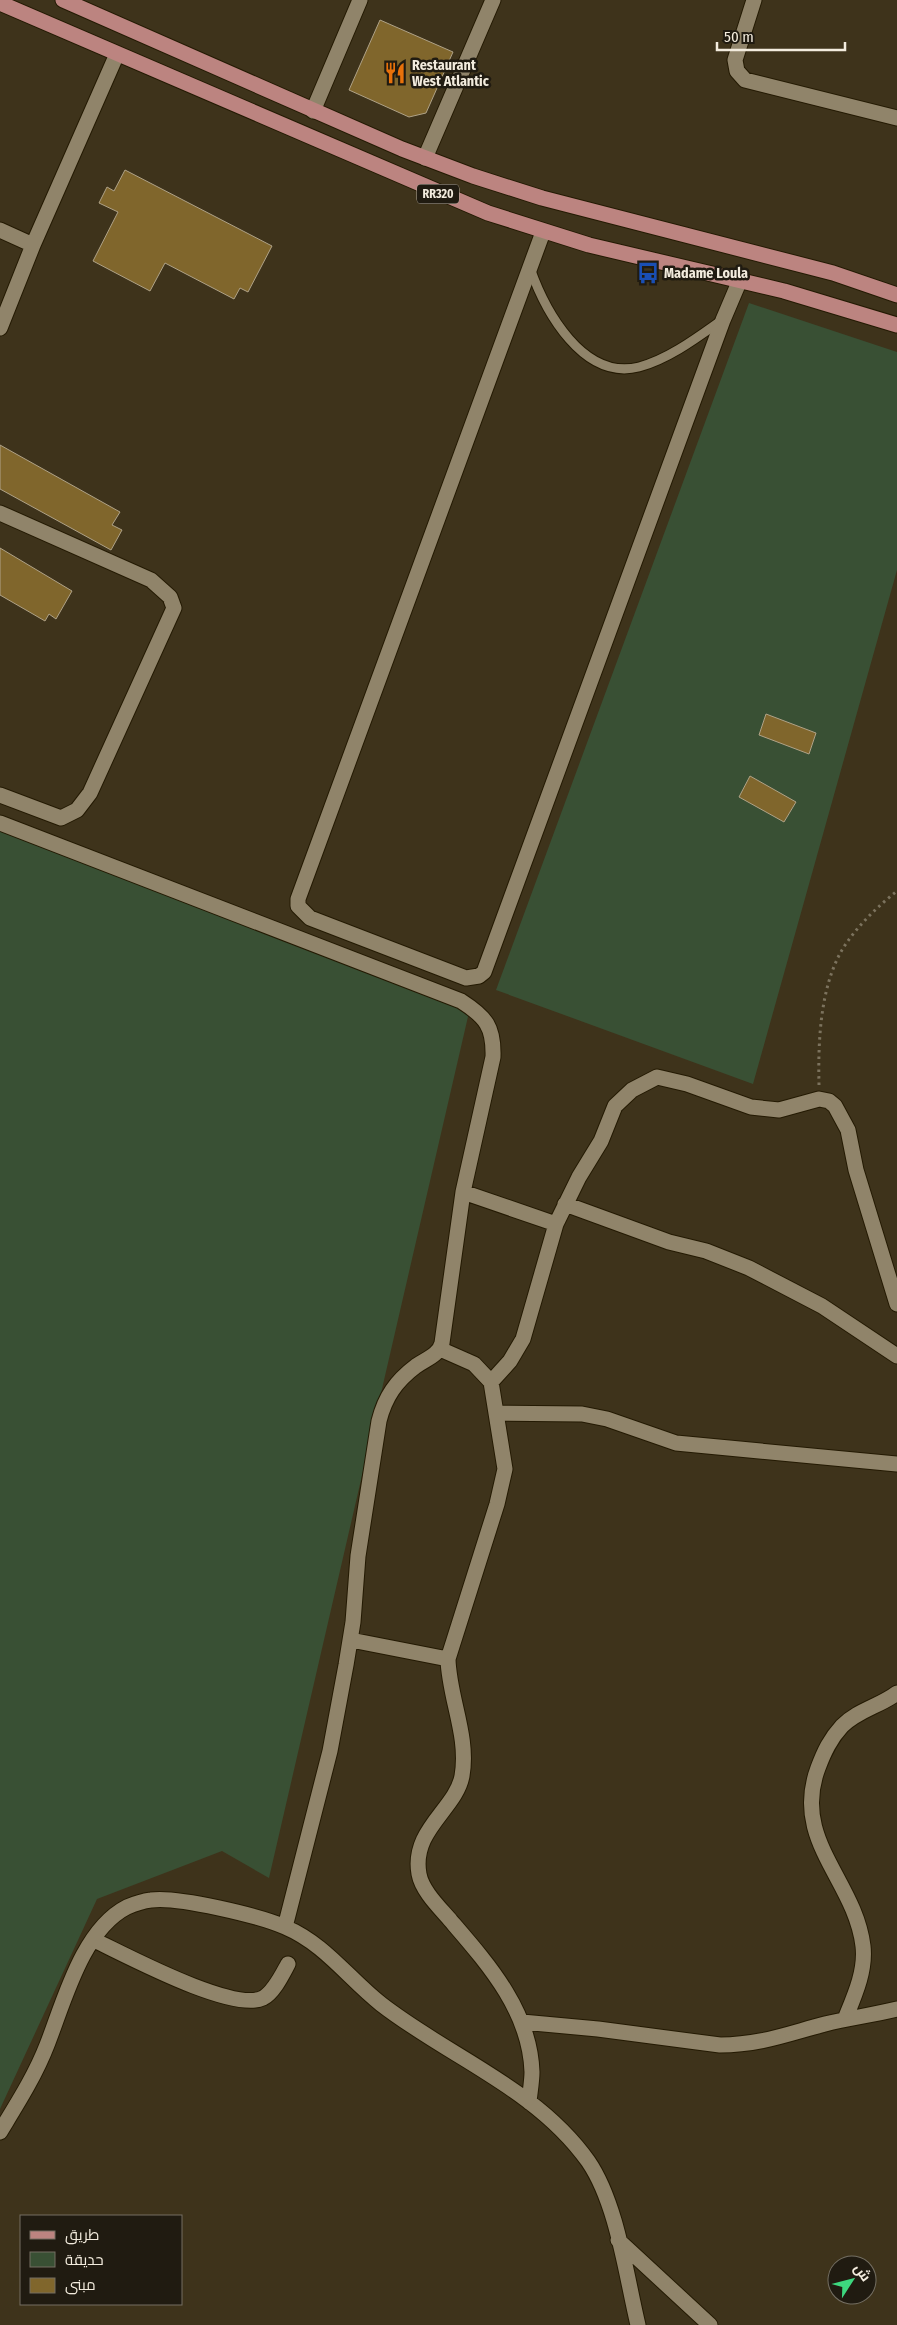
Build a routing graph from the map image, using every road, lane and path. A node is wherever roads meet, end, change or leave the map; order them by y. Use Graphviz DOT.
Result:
graph roads {
  1 [pos="63,0"];
  2 [pos="360,0"];
  3 [pos="493,0"];
  4 [pos="754,0"];
  5 [pos="0,3"];
  6 [pos="117,54"];
  7 [pos="313,111"];
  8 [pos="897,118"];
  9 [pos="425,158"];
  10 [pos="0,230"];
  11 [pos="543,232"];
  12 [pos="33,245"];
  13 [pos="529,266"];
  14 [pos="740,280"];
  15 [pos="897,294"];
  16 [pos="723,320"];
  17 [pos="897,325"];
  18 [pos="0,328"];
  19 [pos="0,512"];
  20 [pos="0,795"];
  21 [pos="0,823"];
  22 [pos="897,891"];
  23 [pos="819,1099"];
  24 [pos="463,1192"];
  25 [pos="565,1204"];
  26 [pos="556,1224"];
  27 [pos="897,1304"];
  28 [pos="440,1349"];
  29 [pos="897,1356"];
  30 [pos="491,1382"];
  31 [pos="497,1413"];
  32 [pos="897,1464"];
  33 [pos="351,1640"];
  34 [pos="448,1659"];
  35 [pos="897,1693"];
  36 [pos="285,1927"];
  37 [pos="94,1940"];
  38 [pos="288,1964"];
  39 [pos="897,2009"];
  40 [pos="845,2019"];
  41 [pos="522,2022"];
  42 [pos="529,2102"];
  43 [pos="0,2132"];
  44 [pos="618,2240"];
  45 [pos="638,2325"];
  46 [pos="710,2325"];
  1 -- 7 [label="main road, RR320"];
  2 -- 7 [label="street"];
  3 -- 9 [label="street"];
  4 -- 8 [label="street"];
  5 -- 6 [label="main road, RR320"];
  6 -- 11 [label="main road, RR320"];
  6 -- 12 [label="street"];
  7 -- 9 [label="main road, RR320"];
  9 -- 15 [label="main road, RR320"];
  10 -- 12 [label="street"];
  11 -- 13 [label="street"];
  11 -- 14 [label="main road, RR320"];
  12 -- 18 [label="street"];
  13 -- 16 [label="lane"];
  13 -- 16 [label="street"];
  14 -- 16 [label="street"];
  14 -- 17 [label="main road, RR320"];
  19 -- 20 [label="street"];
  21 -- 24 [label="street"];
  22 -- 23 [label="path"];
  23 -- 25 [label="street"];
  23 -- 27 [label="street"];
  24 -- 26 [label="street"];
  24 -- 28 [label="street"];
  25 -- 26 [label="street"];
  25 -- 29 [label="street"];
  26 -- 30 [label="street"];
  28 -- 30 [label="street"];
  28 -- 33 [label="street"];
  30 -- 31 [label="street"];
  31 -- 32 [label="street"];
  31 -- 34 [label="street"];
  33 -- 34 [label="street"];
  33 -- 36 [label="street"];
  34 -- 41 [label="street"];
  35 -- 40 [label="street"];
  36 -- 37 [label="street"];
  36 -- 42 [label="street"];
  37 -- 38 [label="street"];
  37 -- 43 [label="street"];
  39 -- 40 [label="street"];
  40 -- 41 [label="street"];
  41 -- 42 [label="street"];
  42 -- 44 [label="street"];
  44 -- 45 [label="street"];
  44 -- 46 [label="street"];
}
